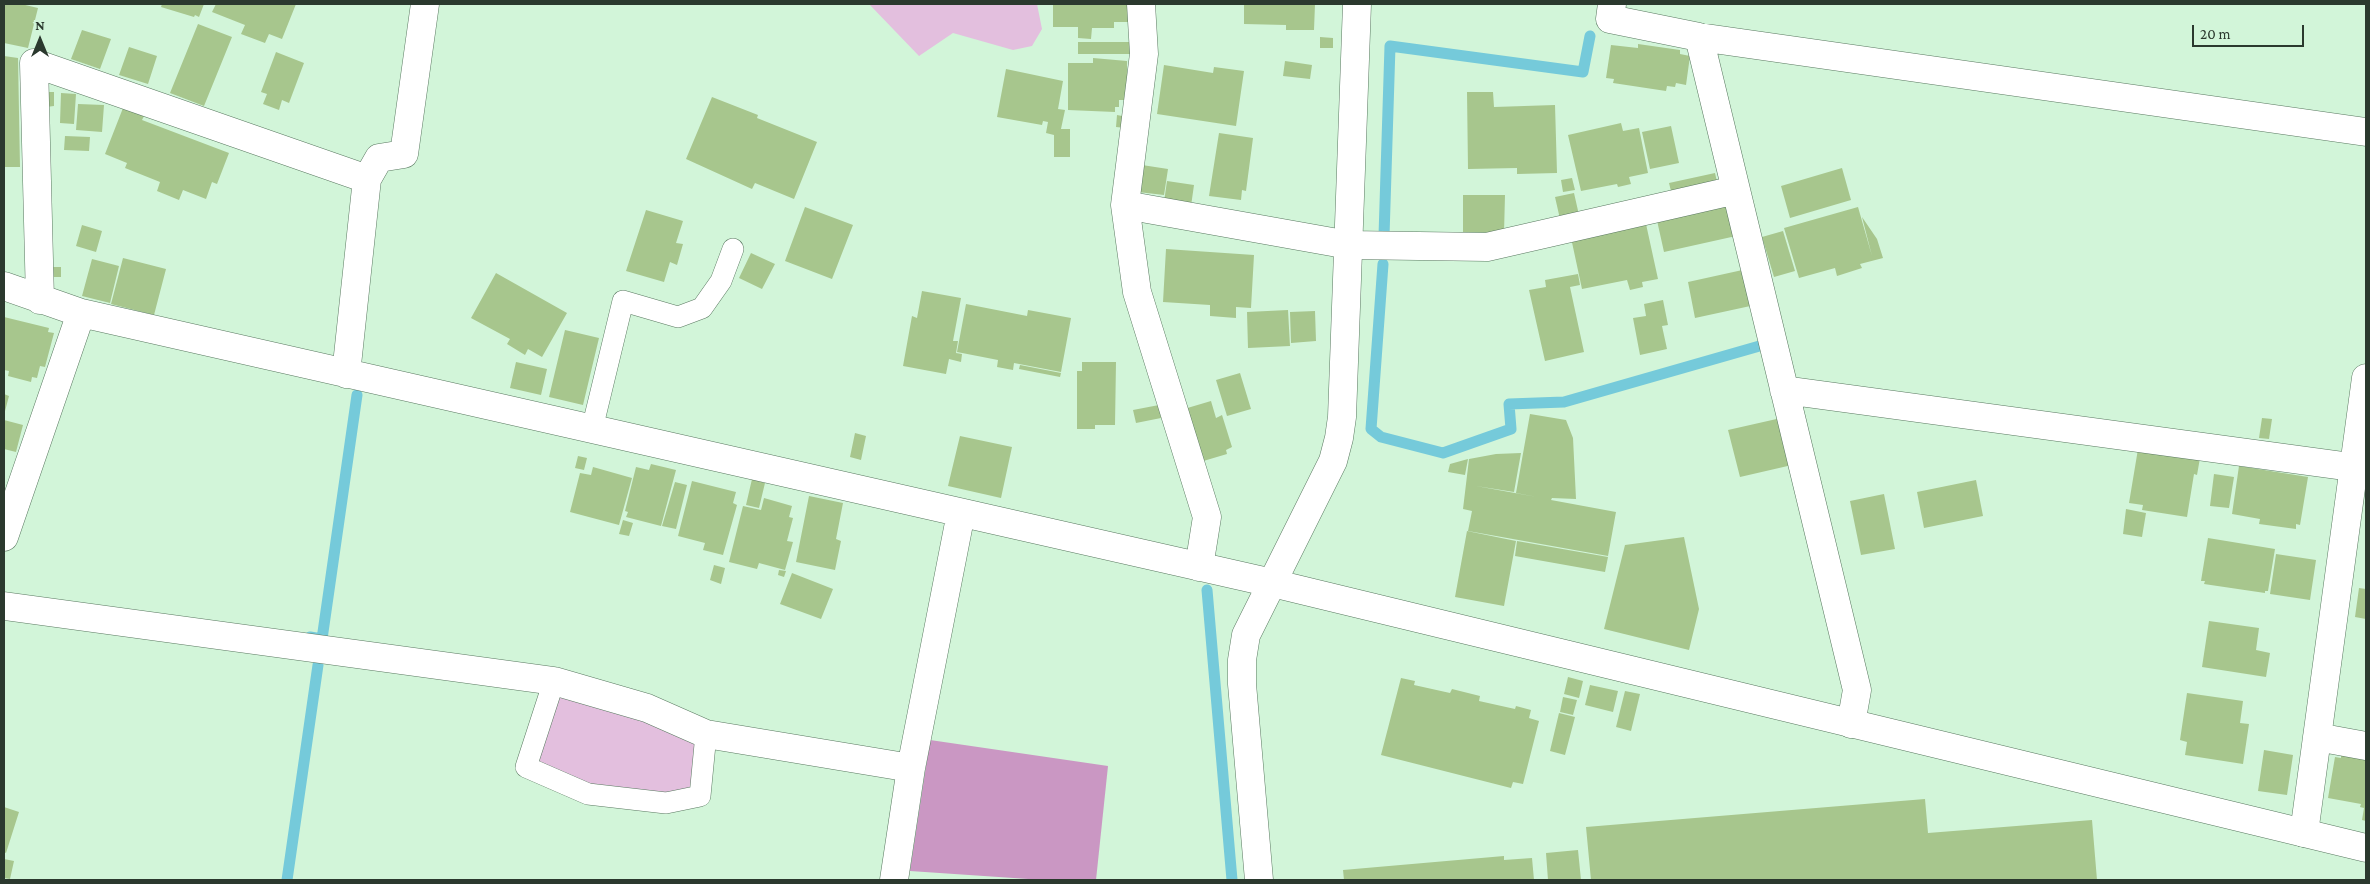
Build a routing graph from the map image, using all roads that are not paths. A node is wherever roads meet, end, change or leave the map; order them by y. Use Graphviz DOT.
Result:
graph roads {
  1 [pos="426,4"];
  2 [pos="1141,4"];
  3 [pos="1357,4"];
  4 [pos="1612,4"];
  5 [pos="1699,37"];
  6 [pos="2366,132"];
  7 [pos="367,179"];
  8 [pos="1736,190"];
  9 [pos="1125,205"];
  10 [pos="1349,245"];
  11 [pos="733,249"];
  12 [pos="4,286"];
  13 [pos="40,300"];
  14 [pos="80,313"];
  15 [pos="346,374"];
  16 [pos="2366,378"];
  17 [pos="1784,390"];
  18 [pos="592,429"];
  19 [pos="2360,468"];
  20 [pos="961,513"];
  21 [pos="4,538"];
  22 [pos="1199,567"];
  23 [pos="1272,583"];
  24 [pos="4,606"];
  25 [pos="554,681"];
  26 [pos="1852,724"];
  27 [pos="706,734"];
  28 [pos="2317,737"];
  29 [pos="2366,746"];
  30 [pos="911,768"];
  31 [pos="2304,833"];
  32 [pos="2366,848"];
  33 [pos="894,880"];
  34 [pos="1259,880"];
  1 -- 7 [label="street"];
  2 -- 9 [label="street"];
  3 -- 10 [label="street"];
  4 -- 5 [label="street"];
  5 -- 6 [label="street"];
  5 -- 8 [label="street"];
  7 -- 13 [label="street"];
  7 -- 15 [label="street"];
  8 -- 10 [label="street"];
  8 -- 17 [label="street"];
  9 -- 10 [label="street"];
  9 -- 22 [label="street"];
  10 -- 23 [label="street"];
  11 -- 18 [label="lane"];
  12 -- 13 [label="street"];
  13 -- 14 [label="street"];
  14 -- 15 [label="street"];
  14 -- 21 [label="street"];
  15 -- 18 [label="street"];
  16 -- 19 [label="street"];
  17 -- 19 [label="street"];
  17 -- 26 [label="street"];
  18 -- 20 [label="street"];
  19 -- 28 [label="street"];
  20 -- 22 [label="street"];
  20 -- 30 [label="street"];
  22 -- 23 [label="street"];
  23 -- 26 [label="street"];
  23 -- 34 [label="street"];
  24 -- 25 [label="street"];
  25 -- 27 [label="street"];
  25 -- 27 [label="lane"];
  26 -- 31 [label="street"];
  27 -- 30 [label="street"];
  28 -- 29 [label="street"];
  28 -- 31 [label="street"];
  30 -- 33 [label="street"];
  31 -- 32 [label="street"];
}
